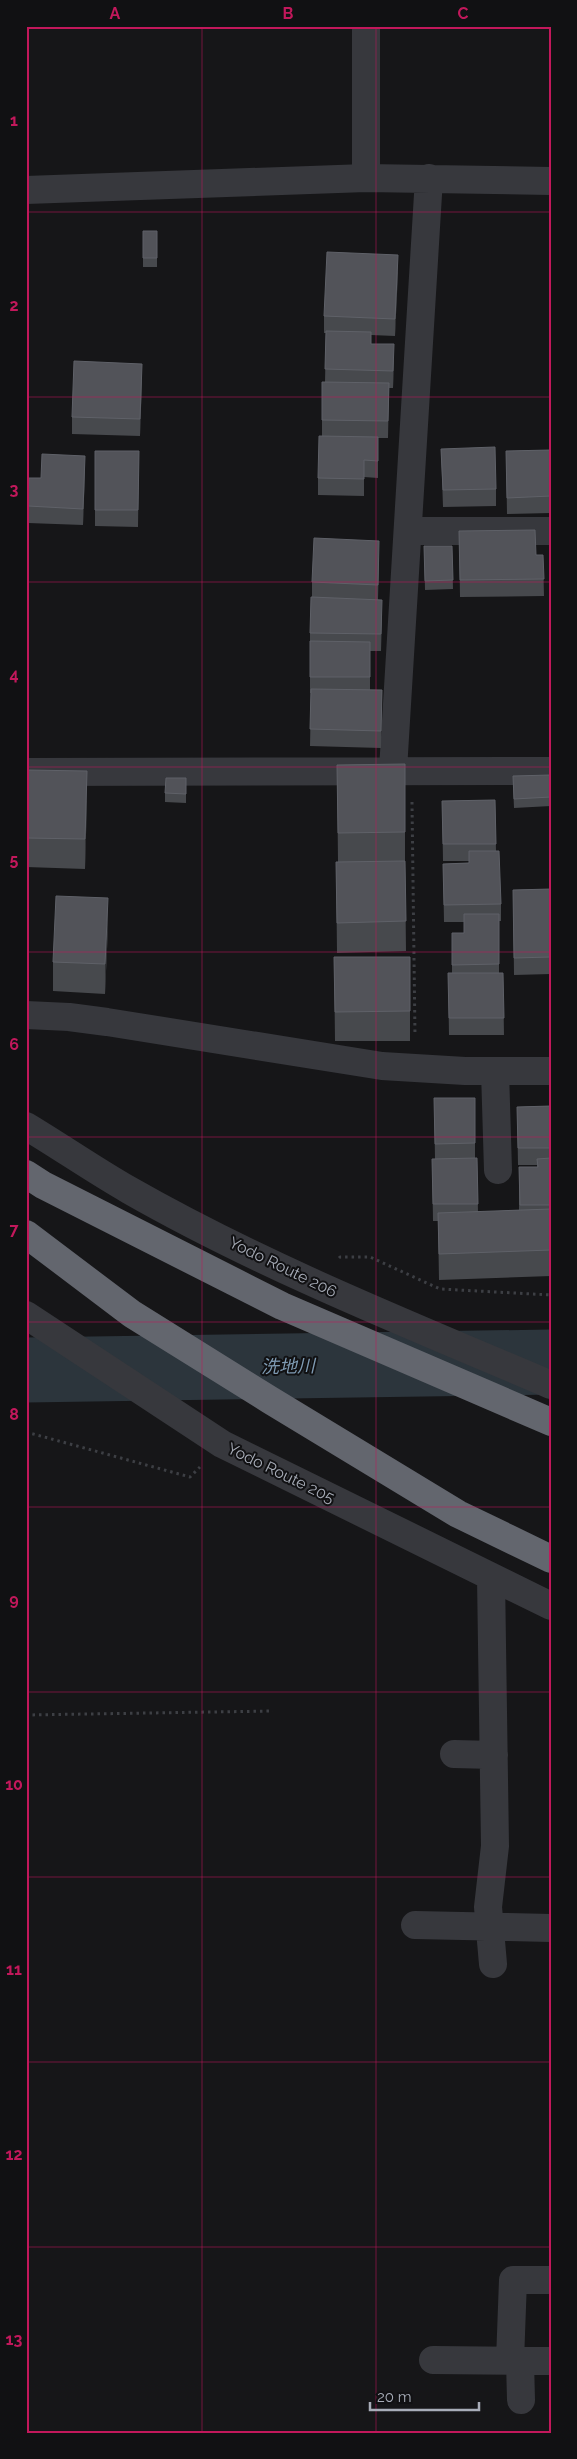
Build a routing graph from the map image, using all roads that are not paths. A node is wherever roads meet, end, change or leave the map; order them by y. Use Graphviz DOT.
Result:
graph roads {
  1 [pos="366,26"];
  2 [pos="366,178"];
  3 [pos="429,178"];
  4 [pos="551,181"];
  5 [pos="26,190"];
  6 [pos="551,530"];
  7 [pos="408,531"];
  8 [pos="402,770"];
  9 [pos="551,771"];
  10 [pos="26,772"];
  11 [pos="26,1015"];
  12 [pos="495,1071"];
  13 [pos="551,1071"];
  14 [pos="26,1126"];
  15 [pos="498,1170"];
  16 [pos="26,1174"];
  17 [pos="26,1234"];
  18 [pos="26,1315"];
  19 [pos="551,1385"];
  20 [pos="551,1422"];
  21 [pos="551,1559"];
  22 [pos="491,1578"];
  23 [pos="551,1606"];
  24 [pos="454,1754"];
  25 [pos="494,1755"];
  26 [pos="415,1925"];
  27 [pos="492,1926"];
  28 [pos="551,1928"];
  29 [pos="493,1964"];
  30 [pos="551,2280"];
  31 [pos="432,2360"];
  32 [pos="515,2361"];
  33 [pos="551,2362"];
  34 [pos="521,2400"];
  1 -- 2 [label="street"];
  2 -- 3 [label="street"];
  2 -- 5 [label="street"];
  3 -- 4 [label="street"];
  3 -- 7 [label="street"];
  6 -- 7 [label="street"];
  7 -- 8 [label="street"];
  8 -- 9 [label="street"];
  8 -- 10 [label="street"];
  11 -- 12 [label="street"];
  12 -- 13 [label="street"];
  12 -- 15 [label="street"];
  14 -- 19 [label="street, Yodo Route 206"];
  16 -- 20 [label="highway"];
  17 -- 21 [label="highway"];
  18 -- 22 [label="street, Yodo Route 205"];
  22 -- 23 [label="street, Yodo Route 205"];
  22 -- 25 [label="street"];
  24 -- 25 [label="street"];
  25 -- 27 [label="street"];
  26 -- 27 [label="street"];
  27 -- 28 [label="street"];
  27 -- 29 [label="street"];
  30 -- 32 [label="street"];
  31 -- 32 [label="street"];
  32 -- 33 [label="street"];
  32 -- 34 [label="street"];
}
